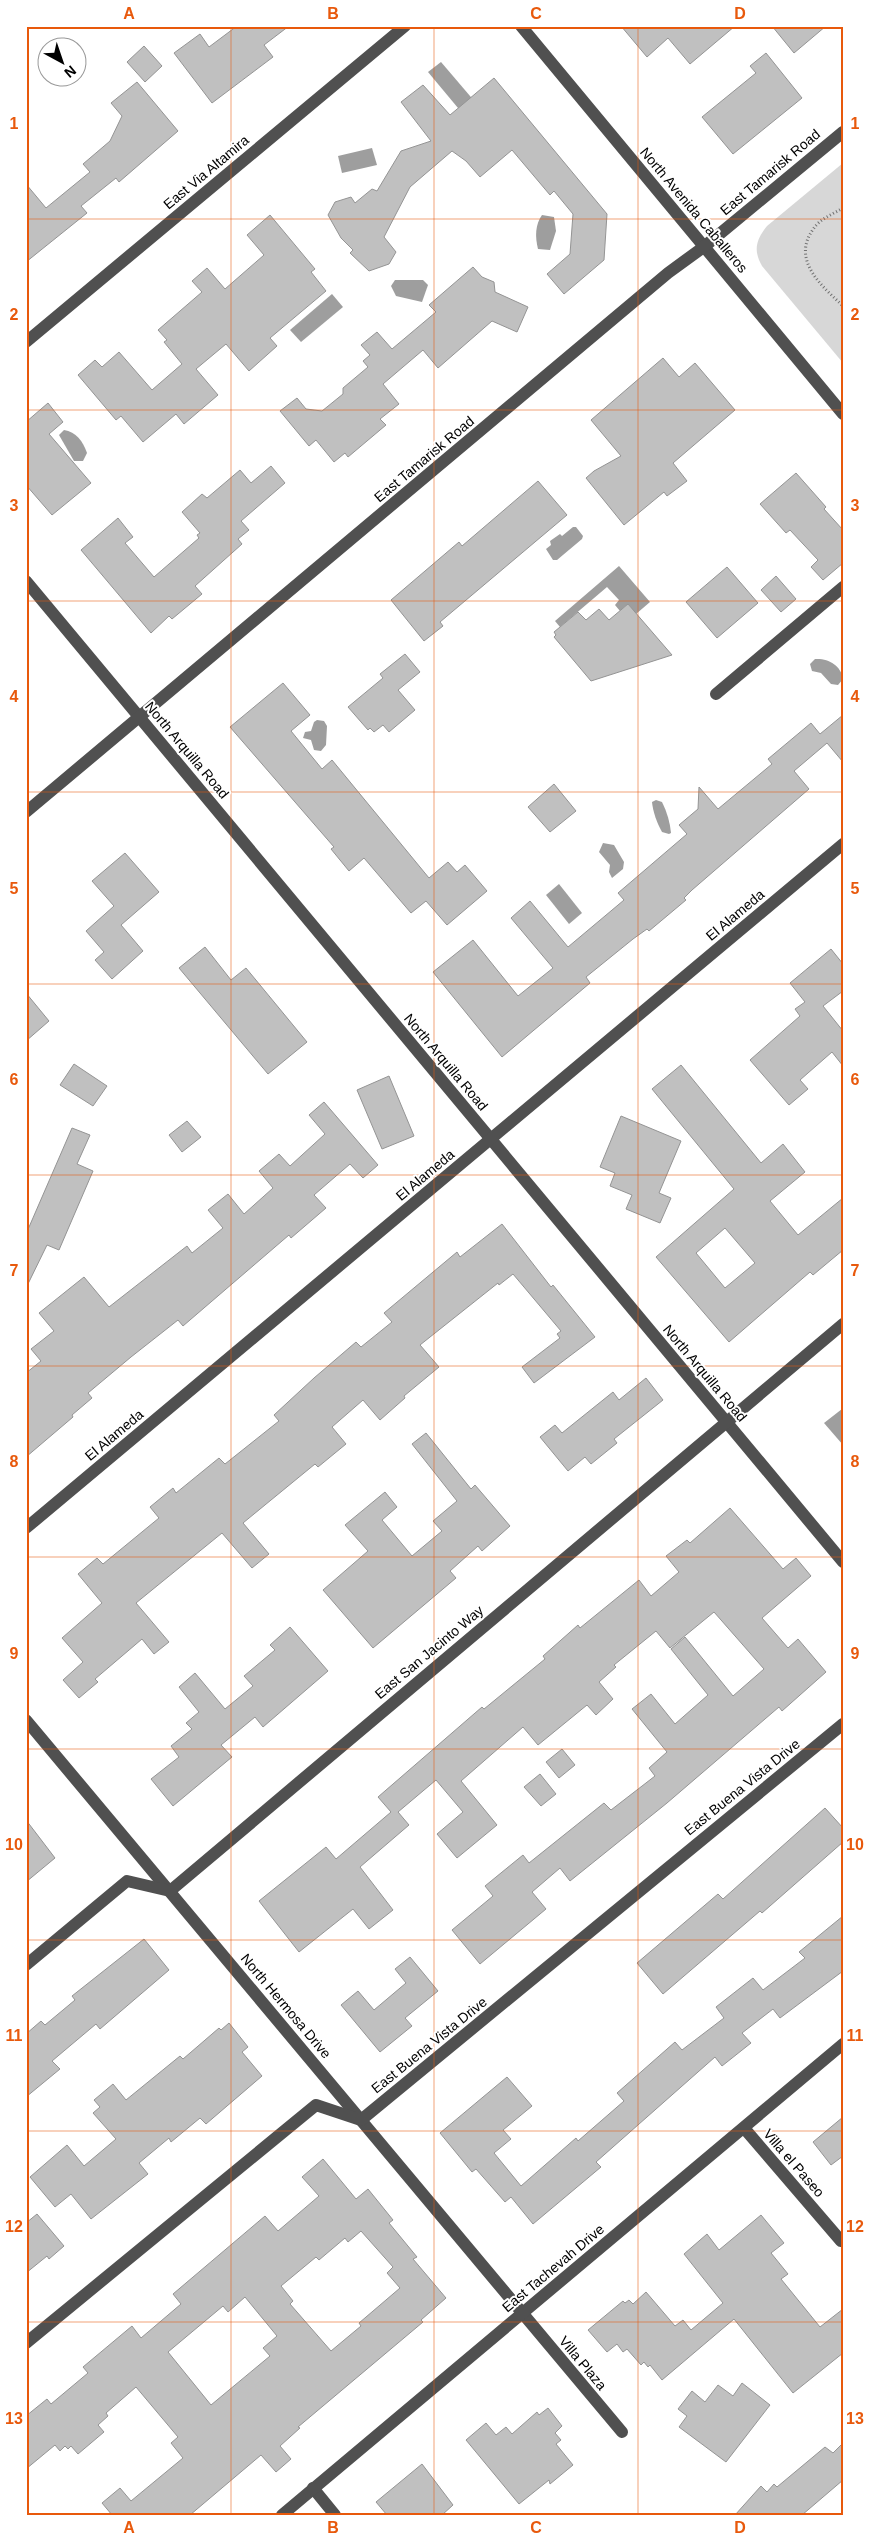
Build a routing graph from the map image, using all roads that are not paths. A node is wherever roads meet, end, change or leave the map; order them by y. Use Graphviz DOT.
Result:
graph roads {
  1 [pos="405,26"];
  2 [pos="521,26"];
  3 [pos="843,132"];
  4 [pos="705,246"];
  5 [pos="26,342"];
  6 [pos="843,414"];
  7 [pos="26,581"];
  8 [pos="843,588"];
  9 [pos="716,694"];
  10 [pos="140,717"];
  11 [pos="26,812"];
  12 [pos="843,844"];
  13 [pos="490,1140"];
  14 [pos="843,1324"];
  15 [pos="726,1422"];
  16 [pos="26,1528"];
  17 [pos="843,1562"];
  18 [pos="26,1720"];
  19 [pos="843,1724"];
  20 [pos="170,1890"];
  21 [pos="26,1965"];
  22 [pos="843,2044"];
  23 [pos="362,2120"];
  24 [pos="744,2128"];
  25 [pos="841,2240"];
  26 [pos="522,2314"];
  27 [pos="26,2342"];
  28 [pos="622,2432"];
  29 [pos="313,2488"];
  30 [pos="282,2515"];
  31 [pos="335,2515"];
  1 -- 5 [label="street, East Via Altamira"];
  2 -- 4 [label="street, North Avenida Caballeros"];
  3 -- 4 [label="street, East Tamarisk Road"];
  4 -- 6 [label="street, North Avenida Caballeros"];
  4 -- 10 [label="street, East Tamarisk Road"];
  7 -- 10 [label="street, North Arquilla Road"];
  8 -- 9 [label="street"];
  10 -- 11 [label="street, East Tamarisk Road"];
  10 -- 13 [label="street, North Arquilla Road"];
  12 -- 13 [label="street, El Alameda"];
  13 -- 15 [label="street, North Arquilla Road"];
  13 -- 16 [label="street, El Alameda"];
  14 -- 15 [label="street, East San Jacinto Way"];
  15 -- 17 [label="street, North Arquilla Road"];
  15 -- 20 [label="street, East San Jacinto Way"];
  18 -- 20 [label="street, North Hermosa Drive"];
  19 -- 23 [label="street, East Buena Vista Drive"];
  20 -- 21 [label="street"];
  20 -- 23 [label="street, North Hermosa Drive"];
  22 -- 24 [label="street, East Tachevah Drive"];
  23 -- 26 [label="street, North Hermosa Drive"];
  23 -- 27 [label="street"];
  24 -- 25 [label="street, Villa el Paseo"];
  24 -- 26 [label="street, East Tachevah Drive"];
  26 -- 28 [label="street, Villa Plaza"];
  26 -- 29 [label="street, East Tachevah Drive"];
  29 -- 30 [label="street, East Tachevah Drive"];
  29 -- 31 [label="street"];
}
